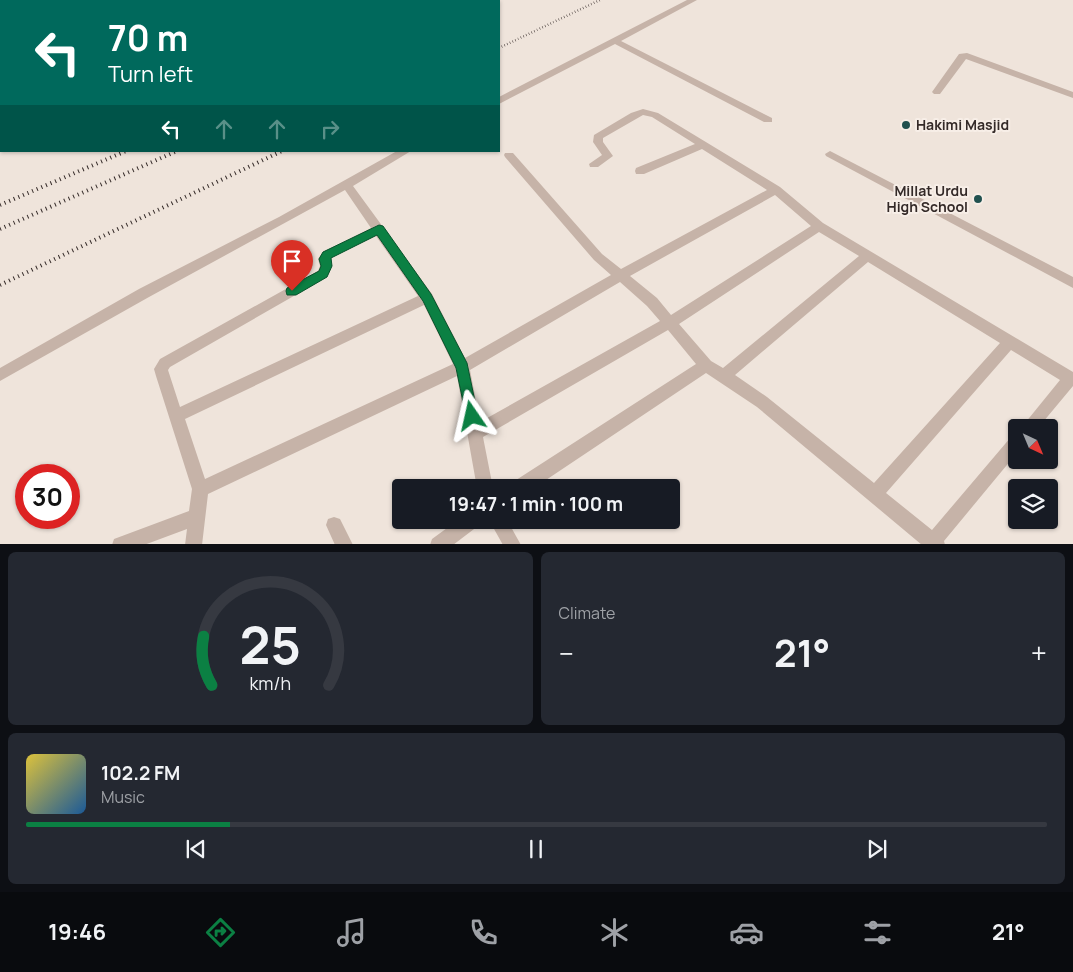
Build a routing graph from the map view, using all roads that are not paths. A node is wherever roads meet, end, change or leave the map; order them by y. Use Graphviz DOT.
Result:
graph roads {
  1 [pos="693,0"];
  2 [pos="615,41"];
  3 [pos="937,92"];
  4 [pos="1071,92"];
  5 [pos="500,100"];
  6 [pos="768,120"];
  7 [pos="702,144"];
  8 [pos="404,152"];
  9 [pos="830,154"];
  10 [pos="510,155"];
  11 [pos="594,164"];
  12 [pos="640,171"];
  13 [pos="346,184"];
  14 [pos="776,190"];
  15 [pos="819,226"];
  16 [pos="379,229"];
  17 [pos="868,255"];
  18 [pos="620,276"];
  19 [pos="1073,283"];
  20 [pos="427,298"];
  21 [pos="669,323"];
  22 [pos="1009,342"];
  23 [pos="706,365"];
  24 [pos="462,368"];
  25 [pos="0,375"];
  26 [pos="724,376"];
  27 [pos="1071,379"];
  28 [pos="176,416"];
  29 [pos="1036,419"];
  30 [pos="475,433"];
  31 [pos="1008,452"];
  32 [pos="483,479"];
  33 [pos="533,479"];
  34 [pos="200,489"];
  35 [pos="875,494"];
  36 [pos="196,517"];
  37 [pos="334,525"];
  38 [pos="459,529"];
  39 [pos="503,529"];
  40 [pos="933,543"];
  41 [pos="120,544"];
  42 [pos="193,544"];
  43 [pos="345,544"];
  44 [pos="438,544"];
  45 [pos="513,544"];
  1 -- 2 [label="street"];
  2 -- 5 [label="street"];
  2 -- 6 [label="street"];
  3 -- 4 [label="street"];
  7 -- 11 [label="street"];
  7 -- 12 [label="street"];
  7 -- 14 [label="street"];
  8 -- 13 [label="street"];
  9 -- 19 [label="street"];
  10 -- 18 [label="street"];
  13 -- 16 [label="street"];
  13 -- 25 [label="street"];
  14 -- 15 [label="street"];
  14 -- 18 [label="street"];
  15 -- 17 [label="street"];
  15 -- 21 [label="street"];
  16 -- 20 [label="street"];
  16 -- 28 [label="street"];
  17 -- 22 [label="street"];
  17 -- 26 [label="street"];
  18 -- 21 [label="street"];
  18 -- 24 [label="street"];
  20 -- 24 [label="street"];
  20 -- 28 [label="street"];
  21 -- 23 [label="street"];
  21 -- 30 [label="street"];
  22 -- 27 [label="street"];
  22 -- 35 [label="street"];
  23 -- 26 [label="street"];
  23 -- 33 [label="street"];
  24 -- 30 [label="street"];
  24 -- 34 [label="street"];
  26 -- 35 [label="street"];
  27 -- 29 [label="street"];
  28 -- 34 [label="street"];
  30 -- 32 [label="street"];
  31 -- 40 [label="street"];
  34 -- 36 [label="street"];
  35 -- 40 [label="street"];
  36 -- 41 [label="street"];
  36 -- 42 [label="street"];
  37 -- 43 [label="street"];
  38 -- 44 [label="street"];
  39 -- 45 [label="street"];
}
